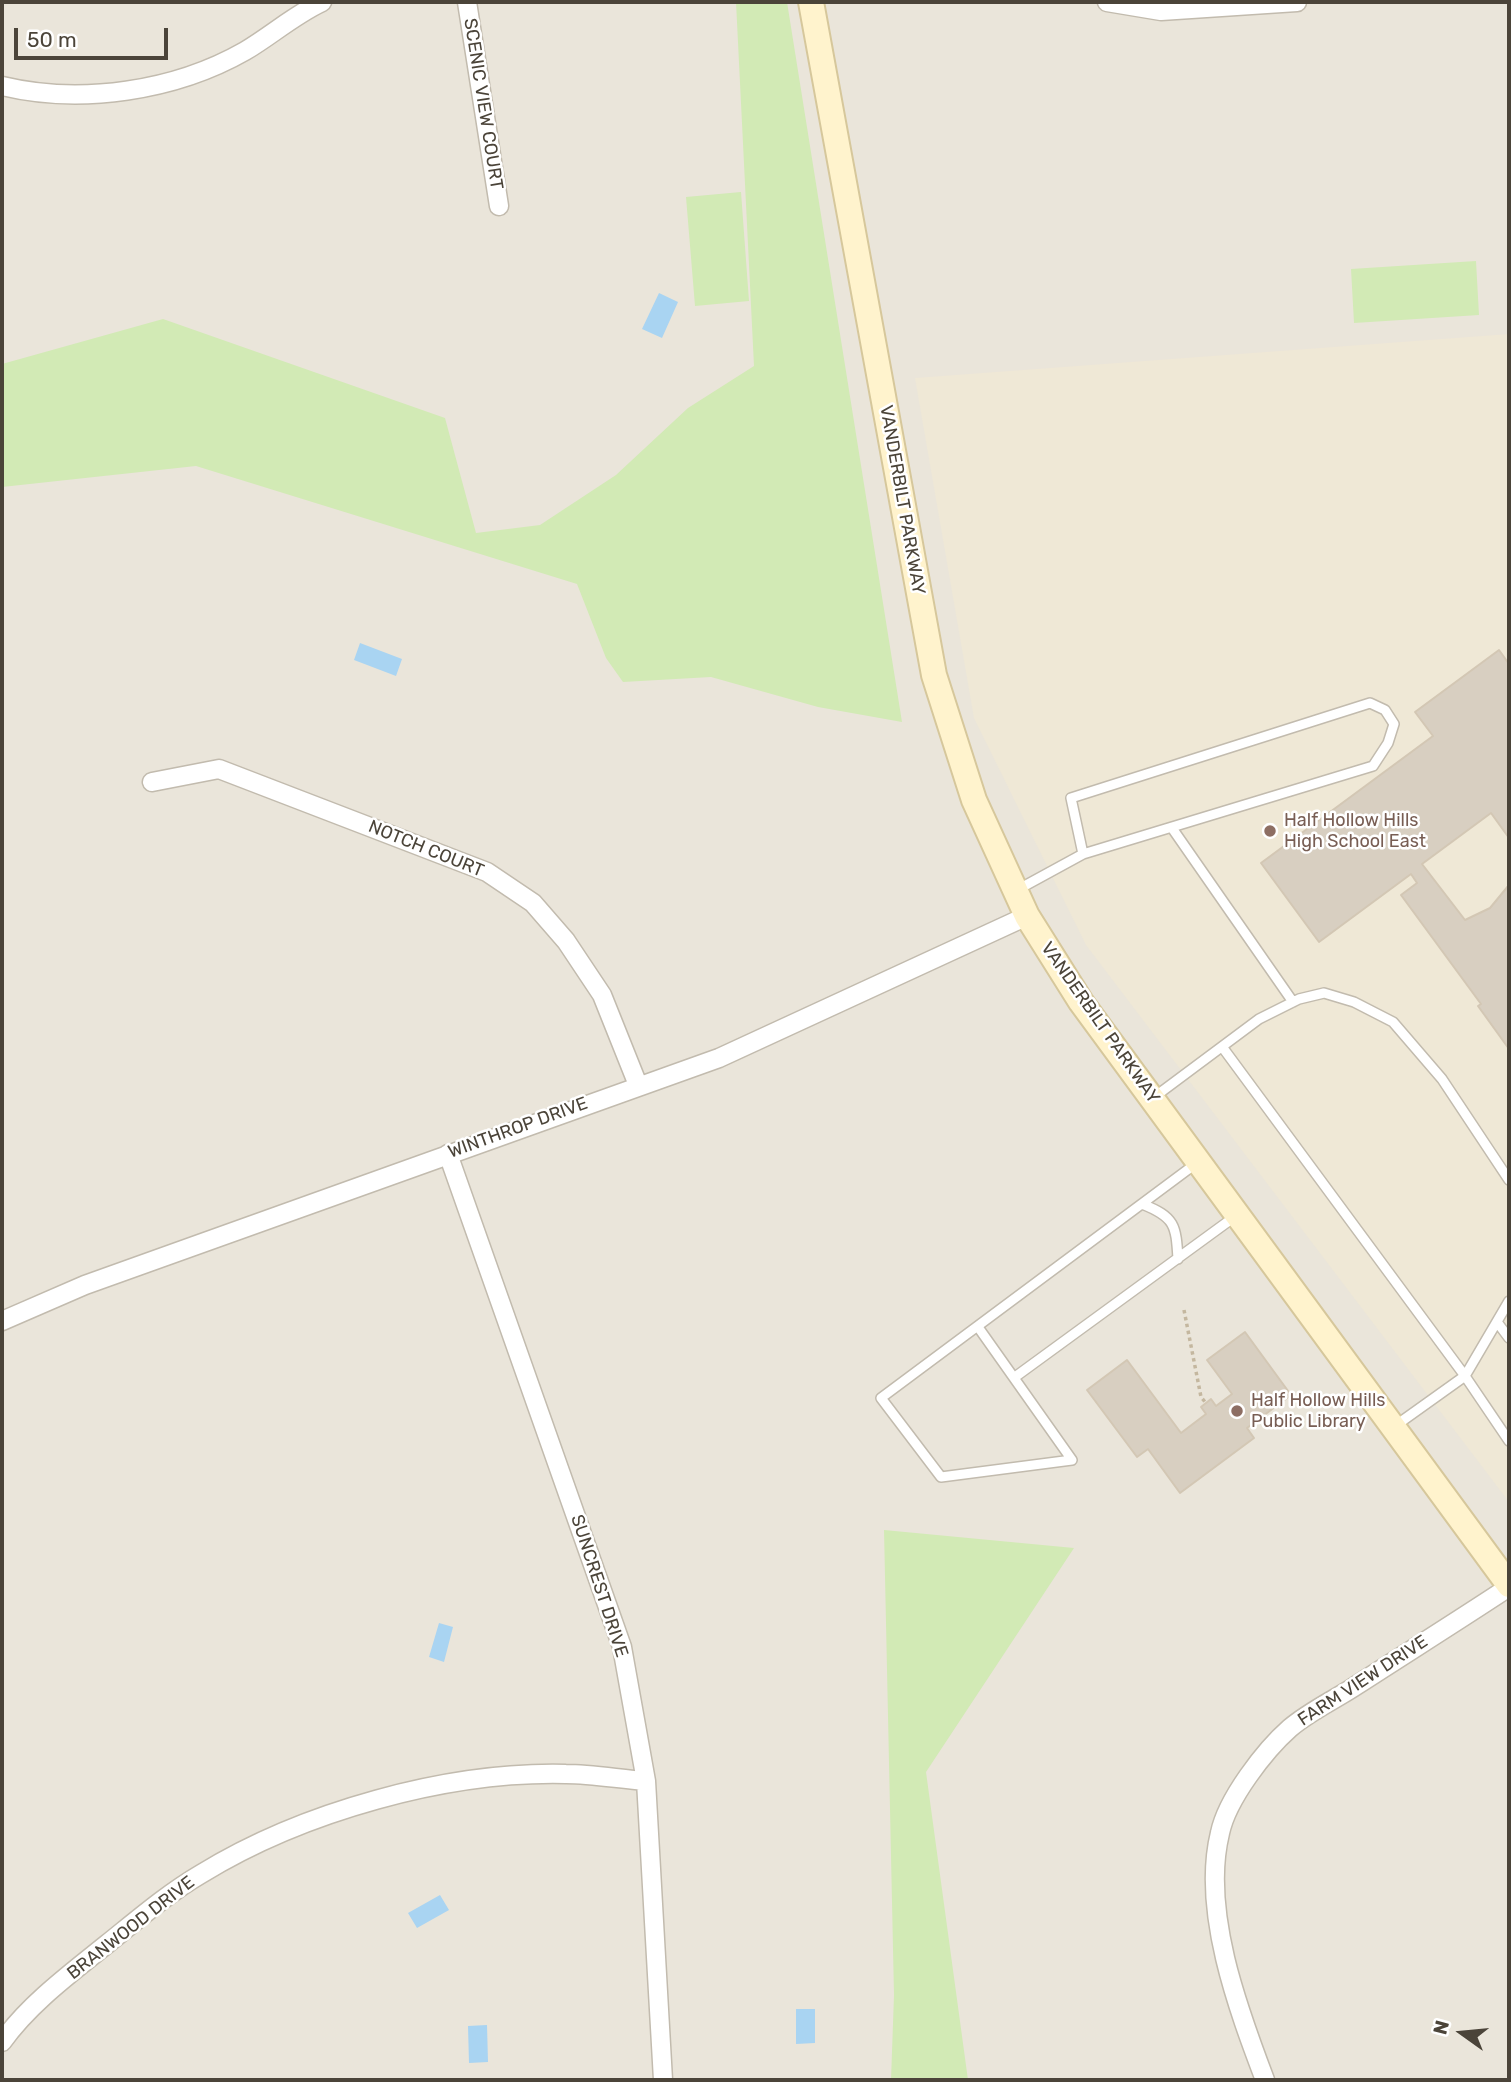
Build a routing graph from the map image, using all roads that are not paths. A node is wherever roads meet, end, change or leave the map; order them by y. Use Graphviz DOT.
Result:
graph roads {
  1 [pos="321,2"];
  2 [pos="467,2"];
  3 [pos="811,2"];
  4 [pos="1107,2"];
  5 [pos="1297,2"];
  6 [pos="2,86"];
  7 [pos="499,206"];
  8 [pos="152,782"];
  9 [pos="1172,828"];
  10 [pos="1083,854"];
  11 [pos="1015,891"];
  12 [pos="1027,916"];
  13 [pos="1293,1002"];
  14 [pos="1223,1048"];
  15 [pos="638,1085"];
  16 [pos="1153,1099"];
  17 [pos="448,1154"];
  18 [pos="1199,1161"];
  19 [pos="1509,1180"];
  20 [pos="1142,1204"];
  21 [pos="1238,1214"];
  22 [pos="1178,1259"];
  23 [pos="1509,1301"];
  24 [pos="2,1321"];
  25 [pos="1497,1322"];
  26 [pos="978,1327"];
  27 [pos="1509,1338"];
  28 [pos="1465,1376"];
  29 [pos="1015,1377"];
  30 [pos="1395,1426"];
  31 [pos="1509,1441"];
  32 [pos="1509,1586"];
  33 [pos="646,1781"];
  34 [pos="2,2042"];
  35 [pos="663,2080"];
  36 [pos="1265,2080"];
  1 -- 6 [label="street"];
  2 -- 7 [label="street, SCENIC VIEW COURT"];
  3 -- 11 [label="main road, VANDERBILT PARKWAY"];
  4 -- 5 [label="street"];
  8 -- 15 [label="street, NOTCH COURT"];
  9 -- 10 [label="lane"];
  9 -- 10 [label="lane"];
  9 -- 13 [label="lane"];
  10 -- 11 [label="lane"];
  11 -- 12 [label="main road, VANDERBILT PARKWAY"];
  12 -- 15 [label="street, WINTHROP DRIVE"];
  12 -- 16 [label="main road, VANDERBILT PARKWAY"];
  13 -- 14 [label="lane"];
  13 -- 19 [label="lane"];
  14 -- 16 [label="lane"];
  14 -- 28 [label="lane"];
  15 -- 17 [label="street, WINTHROP DRIVE"];
  16 -- 18 [label="main road, VANDERBILT PARKWAY"];
  17 -- 24 [label="street, WINTHROP DRIVE"];
  17 -- 33 [label="street, SUNCREST DRIVE"];
  18 -- 20 [label="lane"];
  18 -- 21 [label="main road, VANDERBILT PARKWAY"];
  20 -- 22 [label="lane"];
  20 -- 26 [label="lane"];
  21 -- 22 [label="lane"];
  21 -- 30 [label="main road, VANDERBILT PARKWAY"];
  22 -- 29 [label="lane"];
  23 -- 25 [label="lane"];
  25 -- 27 [label="lane"];
  25 -- 28 [label="lane"];
  26 -- 29 [label="lane"];
  26 -- 29 [label="lane"];
  28 -- 30 [label="lane"];
  28 -- 31 [label="lane"];
  30 -- 32 [label="main road, VANDERBILT PARKWAY"];
  32 -- 36 [label="street, FARM VIEW DRIVE"];
  33 -- 34 [label="street, BRANWOOD DRIVE"];
  33 -- 35 [label="street, SUNCREST DRIVE"];
}
